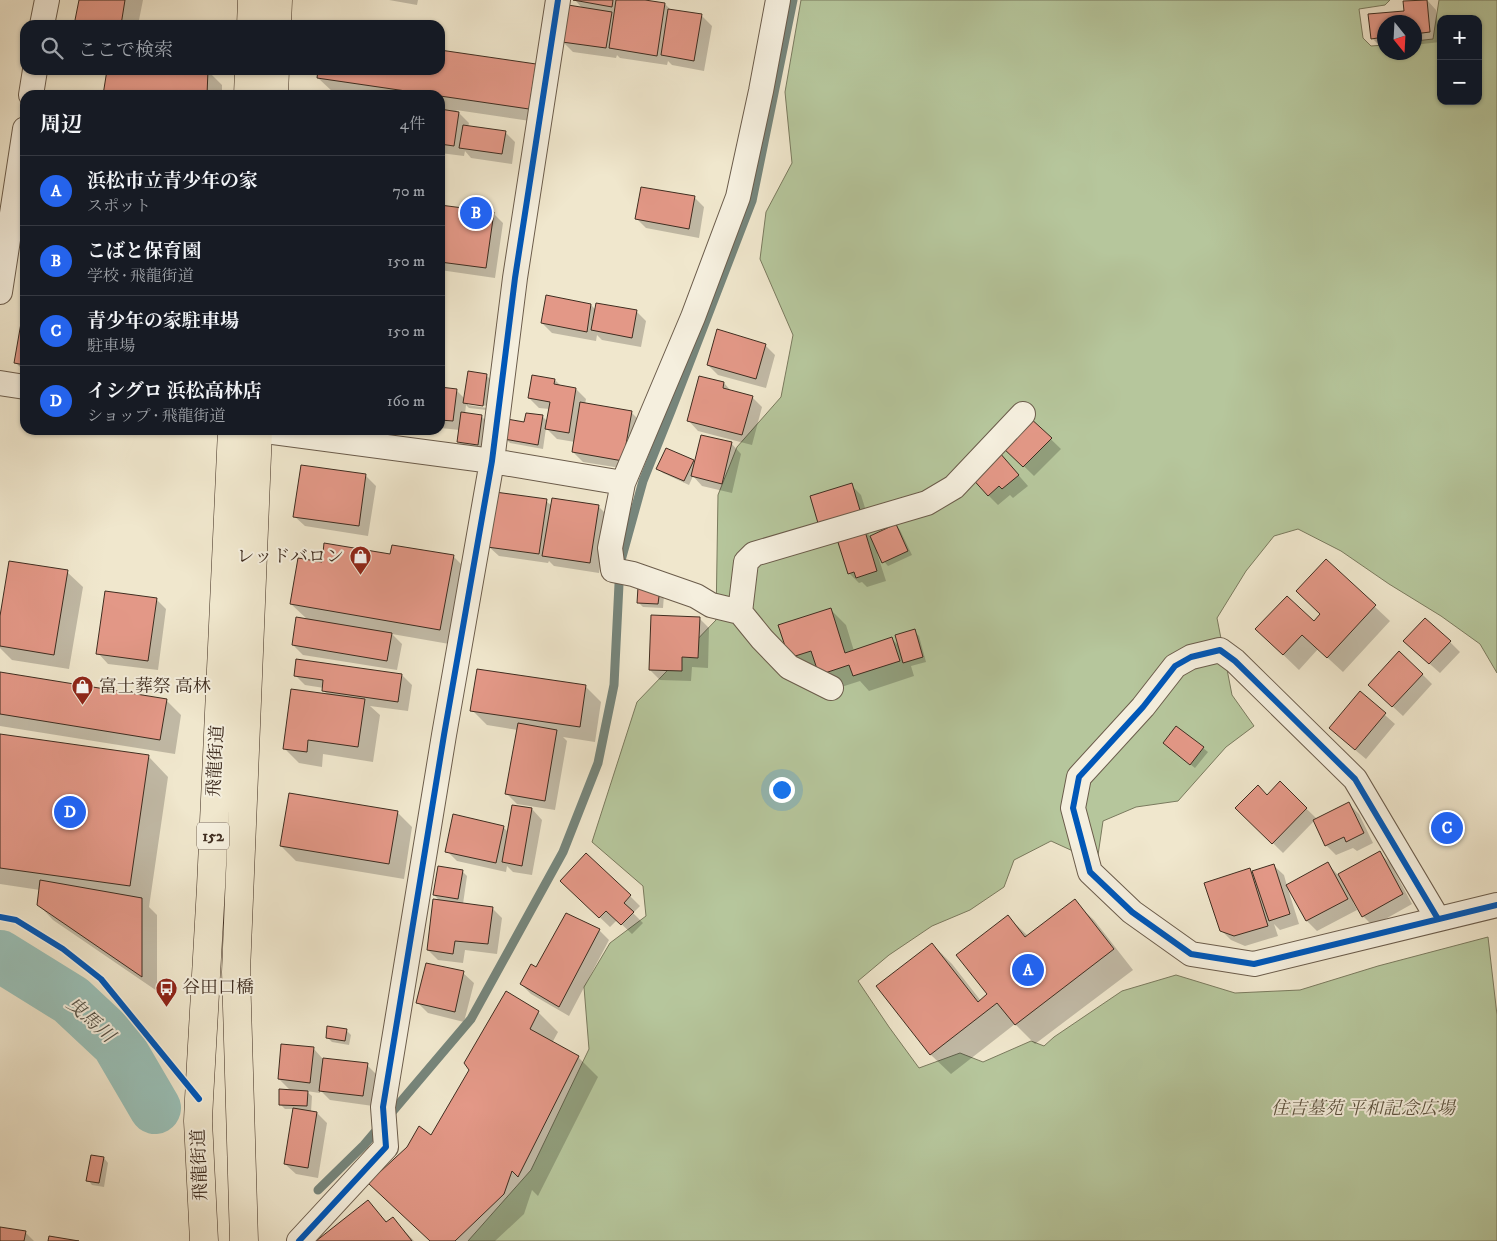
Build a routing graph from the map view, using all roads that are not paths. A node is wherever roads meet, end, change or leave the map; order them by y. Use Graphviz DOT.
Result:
graph roads {
  1 [pos="46,0"];
  2 [pos="252,0"];
  3 [pos="278,0"];
  4 [pos="558,0"];
  5 [pos="778,0"];
  6 [pos="43,20"];
  7 [pos="251,20"];
  8 [pos="277,20"];
  9 [pos="34,75"];
  10 [pos="249,75"];
  11 [pos="275,75"];
  12 [pos="32,90"];
  13 [pos="248,90"];
  14 [pos="274,90"];
  15 [pos="20,162"];
  16 [pos="0,292"];
  17 [pos="0,383"];
  18 [pos="20,387"];
  19 [pos="1023,414"];
  20 [pos="232,435"];
  21 [pos="258,435"];
  22 [pos="296,435"];
  23 [pos="492,461"];
  24 [pos="623,483"];
  25 [pos="740,612"];
  26 [pos="831,688"];
  27 [pos="1497,905"];
  28 [pos="1438,919"];
  29 [pos="204,1241"];
  30 [pos="244,1241"];
  31 [pos="299,1241"];
  1 -- 6 [label="street"];
  2 -- 7 [label="highway"];
  3 -- 8 [label="highway"];
  4 -- 23 [label="street"];
  5 -- 24 [label="street"];
  9 -- 12 [label="street"];
  10 -- 13 [label="highway"];
  11 -- 14 [label="highway"];
  15 -- 16 [label="street"];
  17 -- 18 [label="street"];
  19 -- 25 [label="street"];
  20 -- 29 [label="highway, 飛龍街道 / 152"];
  21 -- 30 [label="highway, 飛龍街道 / 152"];
  22 -- 23 [label="street"];
  23 -- 24 [label="street"];
  23 -- 31 [label="street"];
  24 -- 25 [label="street"];
  25 -- 26 [label="street"];
  27 -- 28 [label="street"];
  28 -- 28 [label="street"];
}
